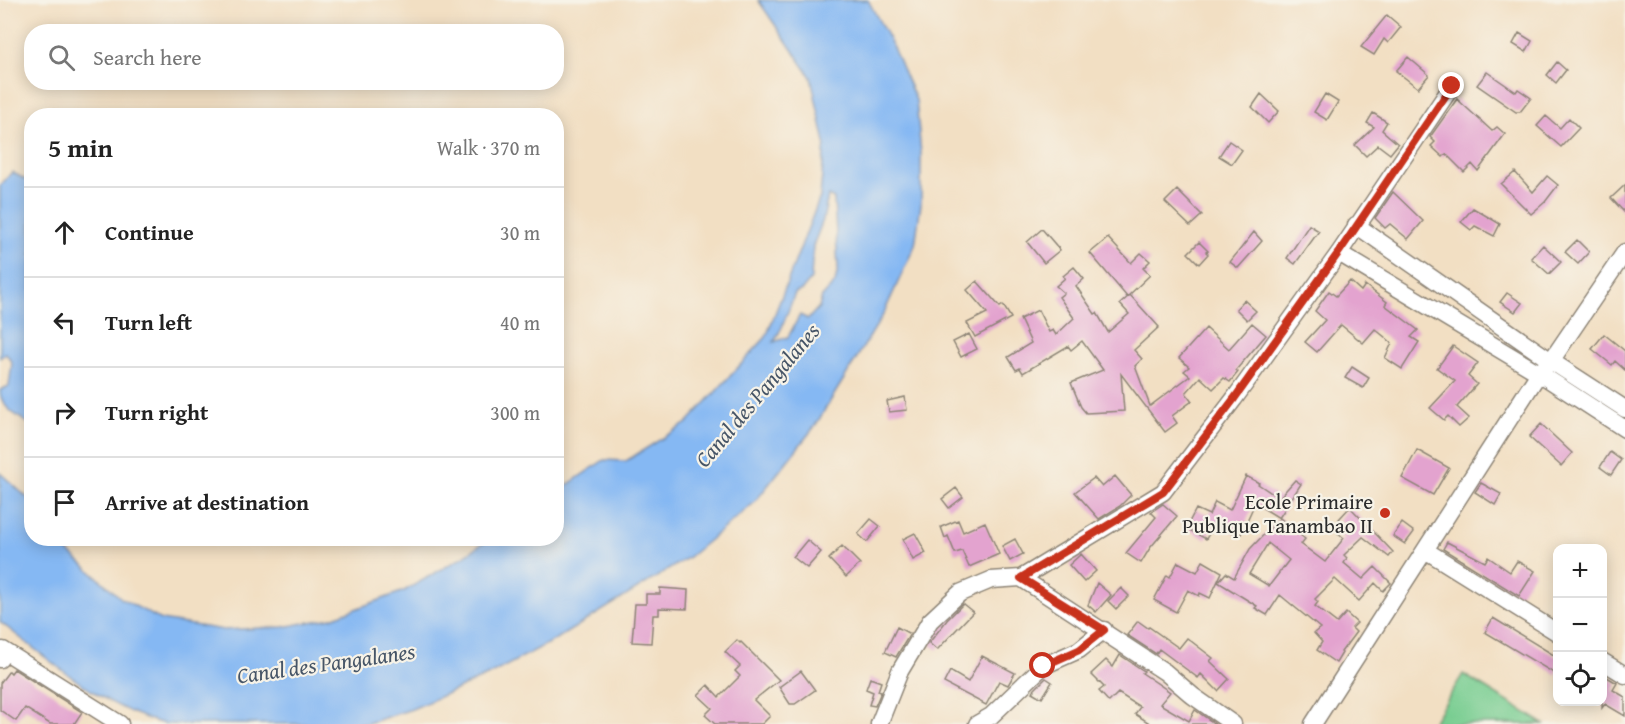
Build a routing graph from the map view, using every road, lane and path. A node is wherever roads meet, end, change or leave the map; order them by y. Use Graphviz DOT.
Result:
graph roads {
  1 [pos="1452,86"];
  2 [pos="1356,225"];
  3 [pos="1339,252"];
  4 [pos="1625,252"];
  5 [pos="1545,367"];
  6 [pos="1625,409"];
  7 [pos="1625,429"];
  8 [pos="1425,550"];
  9 [pos="1021,578"];
  10 [pos="1104,630"];
  11 [pos="1553,630"];
  12 [pos="0,659"];
  13 [pos="1607,664"];
  14 [pos="1625,675"];
  15 [pos="120,724"];
  16 [pos="879,724"];
  17 [pos="977,724"];
  18 [pos="1233,724"];
  19 [pos="1313,724"];
  1 -- 2 [label="street"];
  2 -- 3 [label="street"];
  2 -- 5 [label="street"];
  3 -- 5 [label="street"];
  3 -- 9 [label="street"];
  4 -- 5 [label="street"];
  5 -- 6 [label="street"];
  5 -- 7 [label="street"];
  5 -- 8 [label="street"];
  8 -- 11 [label="street"];
  8 -- 19 [label="street"];
  9 -- 10 [label="street"];
  9 -- 16 [label="street"];
  10 -- 17 [label="street"];
  10 -- 18 [label="street"];
  12 -- 15 [label="street"];
  13 -- 14 [label="street"];
}
